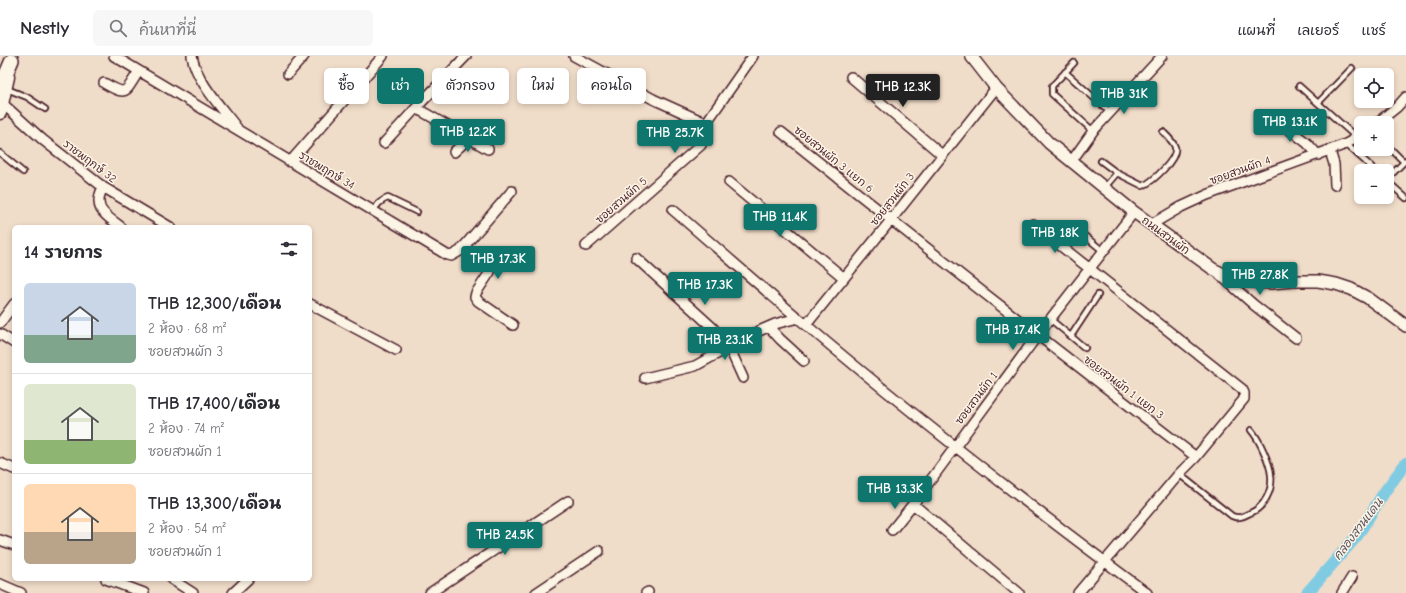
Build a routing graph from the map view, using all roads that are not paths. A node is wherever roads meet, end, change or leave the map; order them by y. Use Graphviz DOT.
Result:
graph roads {
  1 [pos="114,56"];
  2 [pos="192,56"];
  3 [pos="304,56"];
  4 [pos="383,56"];
  5 [pos="466,56"];
  6 [pos="574,56"];
  7 [pos="753,56"];
  8 [pos="971,56"];
  9 [pos="1162,56"];
  10 [pos="9,57"];
  11 [pos="1074,63"];
  12 [pos="1352,68"];
  13 [pos="0,70"];
  14 [pos="139,71"];
  15 [pos="1065,72"];
  16 [pos="288,74"];
  17 [pos="851,77"];
  18 [pos="104,83"];
  19 [pos="1299,86"];
  20 [pos="3,88"];
  21 [pos="996,88"];
  22 [pos="1406,97"];
  23 [pos="1318,103"];
  24 [pos="1,108"];
  25 [pos="416,108"];
  26 [pos="45,109"];
  27 [pos="1111,113"];
  28 [pos="1386,116"];
  29 [pos="1274,118"];
  30 [pos="706,123"];
  31 [pos="1093,131"];
  32 [pos="240,132"];
  33 [pos="781,132"];
  34 [pos="1163,132"];
  35 [pos="1354,132"];
  36 [pos="469,138"];
  37 [pos="1354,139"];
  38 [pos="384,143"];
  39 [pos="1346,144"];
  40 [pos="488,149"];
  41 [pos="1330,151"];
  42 [pos="1394,151"];
  43 [pos="454,152"];
  44 [pos="0,153"];
  45 [pos="942,155"];
  46 [pos="1318,155"];
  47 [pos="1101,161"];
  48 [pos="1405,161"];
  49 [pos="290,162"];
  50 [pos="1071,162"];
  51 [pos="1368,164"];
  52 [pos="23,172"];
  53 [pos="1117,173"];
  54 [pos="1394,173"];
  55 [pos="729,182"];
  56 [pos="1335,185"];
  57 [pos="103,187"];
  58 [pos="1394,187"];
  59 [pos="1104,188"];
  60 [pos="512,191"];
  61 [pos="1406,198"];
  62 [pos="673,210"];
  63 [pos="373,211"];
  64 [pos="417,212"];
  65 [pos="1134,212"];
  66 [pos="891,220"];
  67 [pos="1032,224"];
  68 [pos="1152,224"];
  69 [pos="118,225"];
  70 [pos="167,225"];
  71 [pos="1074,227"];
  72 [pos="464,246"];
  73 [pos="586,246"];
  74 [pos="1103,251"];
  75 [pos="636,258"];
  76 [pos="1090,268"];
  77 [pos="1213,269"];
  78 [pos="844,278"];
  79 [pos="1098,295"];
  80 [pos="312,305"];
  81 [pos="12,307"];
  82 [pos="798,318"];
  83 [pos="1050,319"];
  84 [pos="0,323"];
  85 [pos="513,325"];
  86 [pos="806,325"];
  87 [pos="1406,326"];
  88 [pos="769,327"];
  89 [pos="0,334"];
  90 [pos="1037,336"];
  91 [pos="1071,336"];
  92 [pos="1296,338"];
  93 [pos="12,342"];
  94 [pos="729,347"];
  95 [pos="1085,348"];
  96 [pos="396,350"];
  97 [pos="804,361"];
  98 [pos="645,378"];
  99 [pos="742,378"];
  100 [pos="1251,430"];
  101 [pos="955,446"];
  102 [pos="1196,457"];
  103 [pos="0,463"];
  104 [pos="12,468"];
  105 [pos="1179,474"];
  106 [pos="568,501"];
  107 [pos="913,504"];
  108 [pos="892,530"];
  109 [pos="0,540"];
  110 [pos="12,544"];
  111 [pos="599,551"];
  112 [pos="1104,561"];
  113 [pos="1352,577"];
  114 [pos="111,581"];
  115 [pos="174,581"];
  116 [pos="246,581"];
  117 [pos="0,584"];
  118 [pos="21,593"];
  119 [pos="144,593"];
  120 [pos="193,593"];
  121 [pos="233,593"];
  122 [pos="430,593"];
  123 [pos="536,593"];
  124 [pos="1019,593"];
  125 [pos="1078,593"];
  126 [pos="1148,593"];
  127 [pos="1342,593"];
  1 -- 14 [label="street, ราชพฤกษ์ 34"];
  2 -- 32 [label="street"];
  3 -- 16 [label="street"];
  4 -- 49 [label="street"];
  5 -- 25 [label="street"];
  6 -- 30 [label="street"];
  7 -- 30 [label="street, ซอยสวนผัก 5"];
  8 -- 21 [label="street, ถนนสวนผัก"];
  9 -- 27 [label="street"];
  10 -- 13 [label="main road"];
  10 -- 20 [label="main road"];
  11 -- 15 [label="lane"];
  12 -- 23 [label="lane"];
  14 -- 18 [label="street"];
  14 -- 32 [label="street, ราชพฤกษ์ 34"];
  15 -- 27 [label="lane"];
  15 -- 31 [label="lane"];
  17 -- 45 [label="street"];
  19 -- 23 [label="lane"];
  20 -- 24 [label="main road"];
  20 -- 26 [label="lane"];
  21 -- 45 [label="street, ซอยสวนผัก 3"];
  21 -- 50 [label="street, ถนนสวนผัก"];
  22 -- 28 [label="street"];
  23 -- 35 [label="lane"];
  24 -- 57 [label="street, ราชพฤกษ์ 32"];
  25 -- 36 [label="street"];
  25 -- 38 [label="street"];
  27 -- 31 [label="street"];
  29 -- 46 [label="street"];
  30 -- 73 [label="street, ซอยสวนผัก 5"];
  31 -- 50 [label="street"];
  32 -- 49 [label="street, ราชพฤกษ์ 34"];
  33 -- 66 [label="street, ซอยสวนผัก 3 แยก 6"];
  34 -- 53 [label="lane"];
  36 -- 40 [label="street"];
  36 -- 43 [label="street"];
  37 -- 39 [label="street, ซอยสวนผัก 4"];
  39 -- 41 [label="street, ซอยสวนผัก 4"];
  39 -- 51 [label="lane"];
  41 -- 46 [label="street, ซอยสวนผัก 4"];
  41 -- 56 [label="street"];
  42 -- 48 [label="lane"];
  44 -- 52 [label="lane"];
  45 -- 66 [label="street, ซอยสวนผัก 3"];
  46 -- 68 [label="street, ซอยสวนผัก 4"];
  47 -- 53 [label="lane"];
  48 -- 54 [label="lane"];
  49 -- 63 [label="street, ราชพฤกษ์ 34"];
  50 -- 59 [label="street, ถนนสวนผัก"];
  53 -- 59 [label="lane"];
  55 -- 78 [label="street"];
  57 -- 69 [label="street"];
  57 -- 70 [label="street, ราชพฤกษ์ 32"];
  58 -- 61 [label="lane"];
  59 -- 65 [label="street, ถนนสวนผัก"];
  60 -- 72 [label="street, ราชพฤกษ์ 34"];
  62 -- 82 [label="street"];
  63 -- 64 [label="lane"];
  63 -- 72 [label="street, ราชพฤกษ์ 34"];
  65 -- 68 [label="street, ถนนสวนผัก"];
  65 -- 74 [label="street, ซอยสวนผัก 1"];
  66 -- 78 [label="street, ซอยสวนผัก 3"];
  66 -- 90 [label="street, ซอยสวนผัก 3 แยก 6"];
  67 -- 76 [label="street"];
  68 -- 77 [label="street, ถนนสวนผัก"];
  71 -- 74 [label="lane"];
  72 -- 85 [label="street"];
  74 -- 76 [label="street, ซอยสวนผัก 1"];
  75 -- 94 [label="street"];
  76 -- 83 [label="street, ซอยสวนผัก 1"];
  76 -- 102 [label="street"];
  77 -- 87 [label="street, ถนนสวนผัก"];
  77 -- 92 [label="street"];
  78 -- 86 [label="street, ซอยสวนผัก 3"];
  79 -- 91 [label="lane"];
  80 -- 96 [label="street"];
  81 -- 84 [label="street"];
  82 -- 86 [label="street"];
  82 -- 88 [label="street"];
  83 -- 90 [label="street, ซอยสวนผัก 1"];
  83 -- 91 [label="lane"];
  86 -- 101 [label="street"];
  88 -- 94 [label="street"];
  88 -- 97 [label="street"];
  89 -- 93 [label="street"];
  90 -- 101 [label="street, ซอยสวนผัก 1"];
  90 -- 102 [label="street, ซอยสวนผัก 1 แยก 3"];
  91 -- 95 [label="lane"];
  94 -- 98 [label="street"];
  94 -- 99 [label="street"];
  100 -- 105 [label="lane"];
  101 -- 107 [label="street, ซอยสวนผัก 1"];
  101 -- 112 [label="street"];
  102 -- 105 [label="street"];
  103 -- 104 [label="street"];
  105 -- 112 [label="street"];
  106 -- 122 [label="street"];
  107 -- 108 [label="street, ซอยสวนผัก 1"];
  107 -- 124 [label="street"];
  109 -- 110 [label="street"];
  111 -- 123 [label="street"];
  112 -- 125 [label="street"];
  112 -- 126 [label="street"];
  113 -- 127 [label="street"];
  114 -- 119 [label="street"];
  115 -- 120 [label="street"];
  116 -- 121 [label="street"];
  117 -- 118 [label="street"];
}
